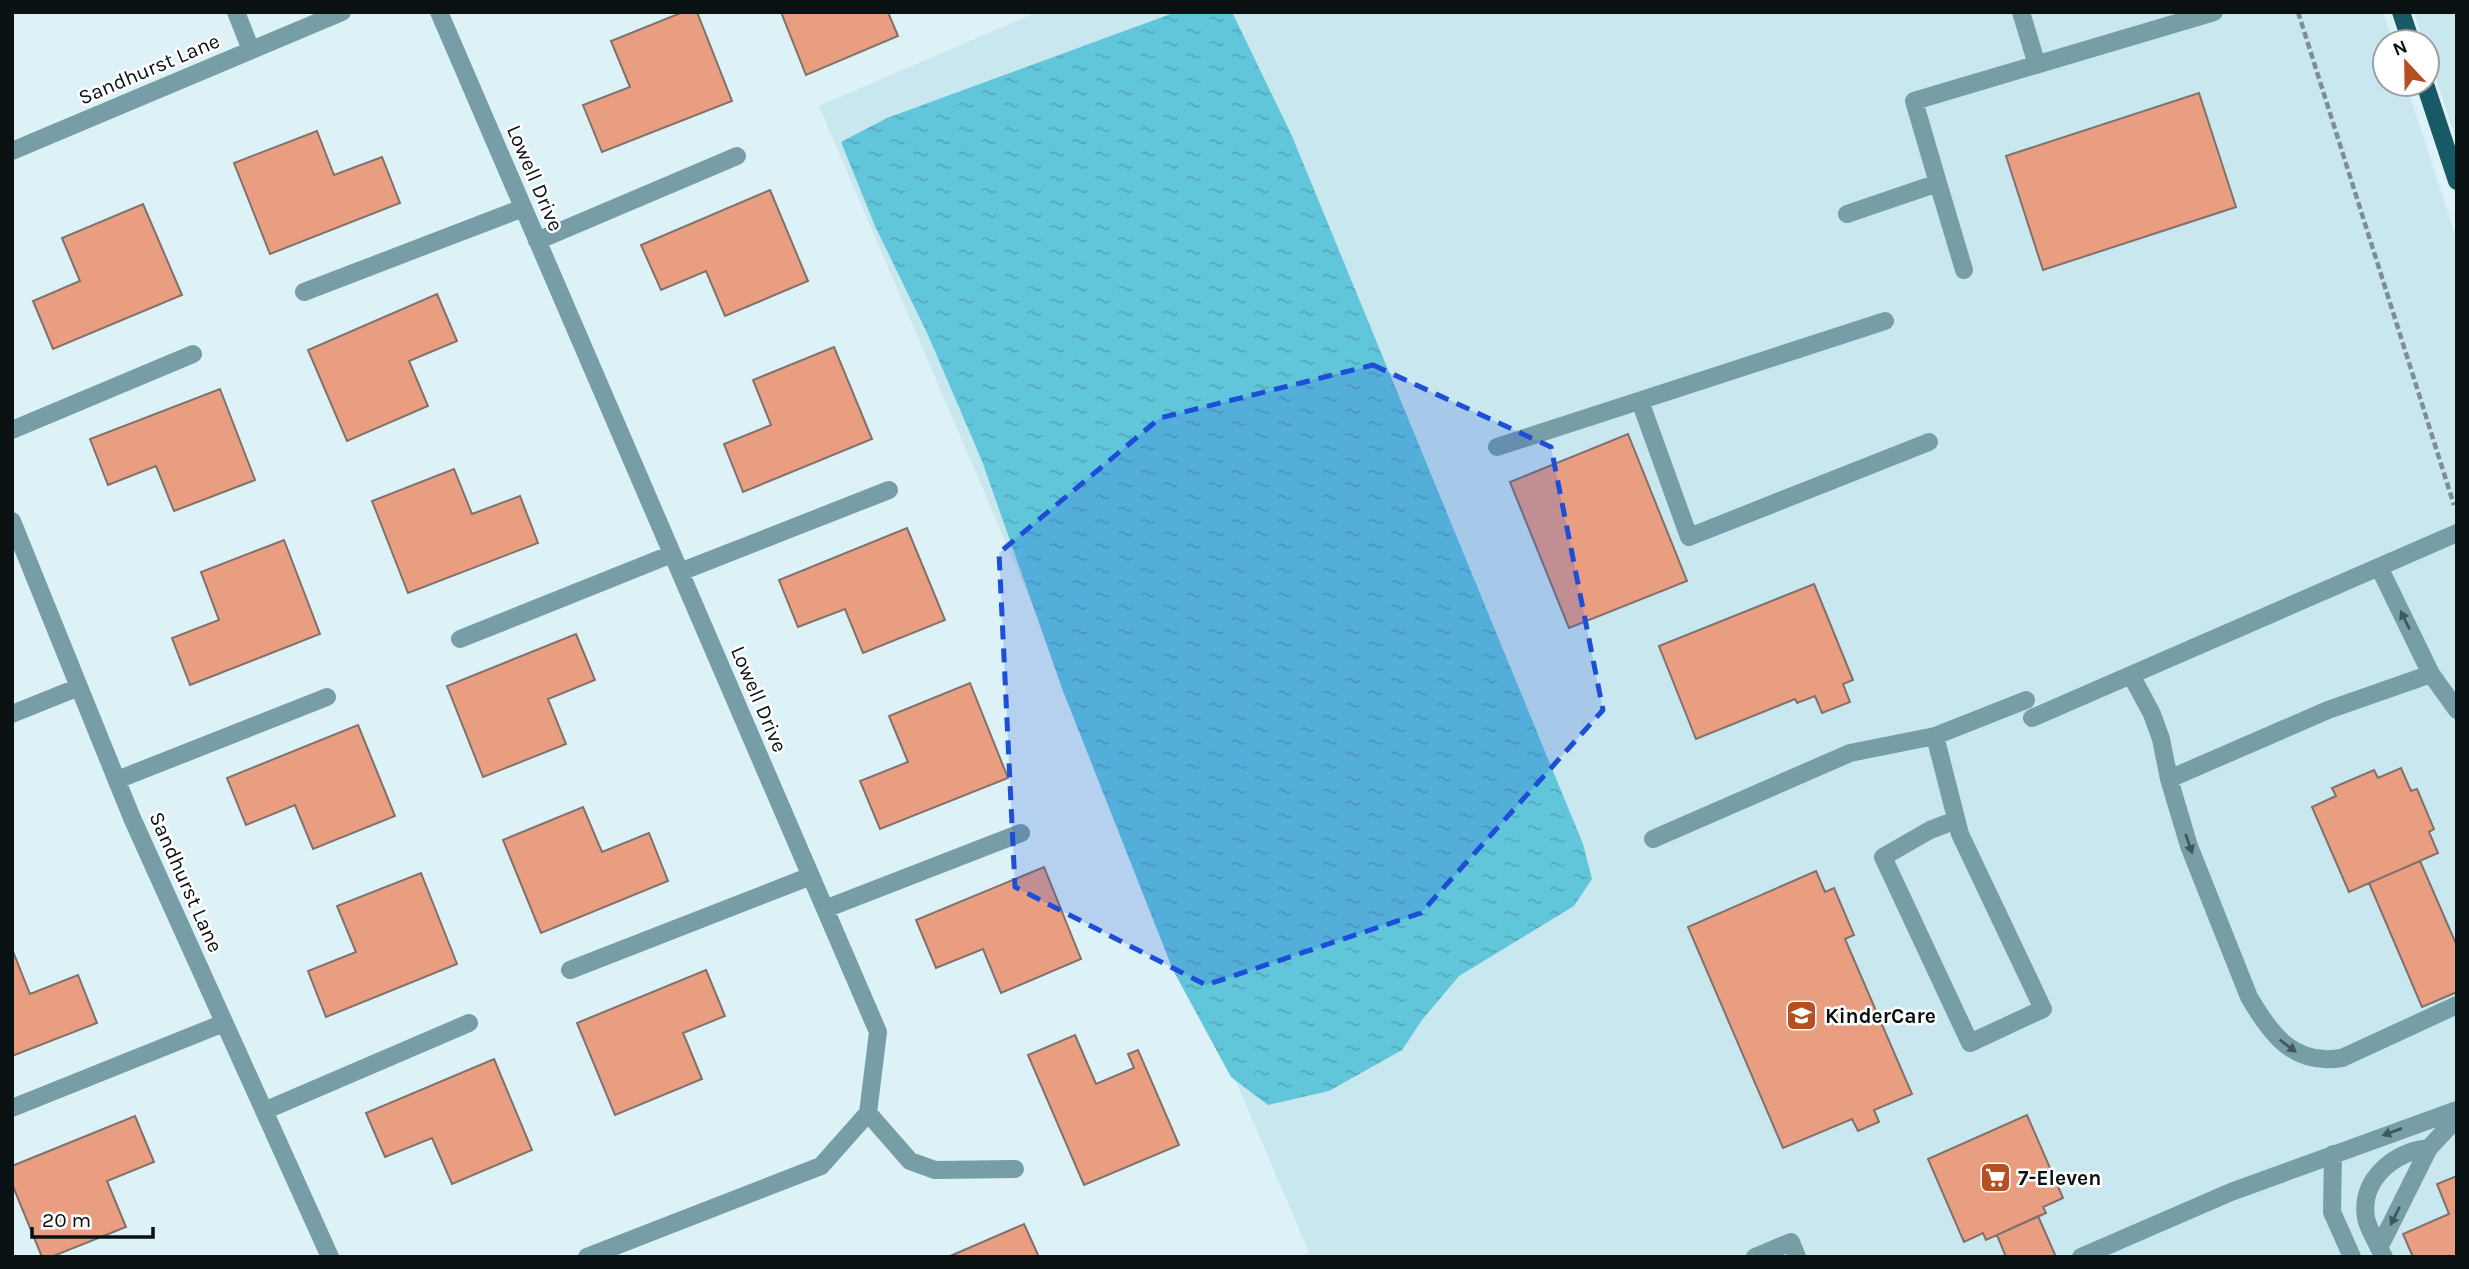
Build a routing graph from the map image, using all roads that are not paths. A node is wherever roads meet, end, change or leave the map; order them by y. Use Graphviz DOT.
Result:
graph roads {
  1 [pos="236,12"];
  2 [pos="342,12"];
  3 [pos="439,12"];
  4 [pos="2021,12"];
  5 [pos="2214,12"];
  6 [pos="251,50"];
  7 [pos="2037,65"];
  8 [pos="2430,98"];
  9 [pos="12,151"];
  10 [pos="737,156"];
  11 [pos="2457,181"];
  12 [pos="1938,183"];
  13 [pos="523,208"];
  14 [pos="1847,214"];
  15 [pos="537,241"];
  16 [pos="1964,270"];
  17 [pos="304,292"];
  18 [pos="1885,321"];
  19 [pos="193,354"];
  20 [pos="1640,401"];
  21 [pos="12,430"];
  22 [pos="1929,442"];
  23 [pos="1497,447"];
  24 [pos="889,490"];
  25 [pos="12,521"];
  26 [pos="2457,533"];
  27 [pos="672,554"];
  28 [pos="2379,567"];
  29 [pos="680,572"];
  30 [pos="460,639"];
  31 [pos="2431,674"];
  32 [pos="2131,675"];
  33 [pos="79,687"];
  34 [pos="327,697"];
  35 [pos="2026,700"];
  36 [pos="2457,710"];
  37 [pos="12,714"];
  38 [pos="2032,718"];
  39 [pos="1935,736"];
  40 [pos="2169,779"];
  41 [pos="117,780"];
  42 [pos="1956,820"];
  43 [pos="1021,833"];
  44 [pos="1653,839"];
  45 [pos="811,876"];
  46 [pos="825,909"];
  47 [pos="570,970"];
  48 [pos="2457,1006"];
  49 [pos="224,1023"];
  50 [pos="469,1023"];
  51 [pos="12,1108"];
  52 [pos="2457,1110"];
  53 [pos="264,1111"];
  54 [pos="868,1113"];
  55 [pos="2457,1118"];
  56 [pos="2429,1148"];
  57 [pos="2333,1154"];
  58 [pos="1015,1169"];
  59 [pos="2382,1253"];
  60 [pos="330,1257"];
  61 [pos="587,1257"];
  62 [pos="1755,1257"];
  63 [pos="1797,1257"];
  64 [pos="2081,1257"];
  65 [pos="2352,1257"];
  1 -- 6 [label="street"];
  2 -- 6 [label="street, Sandhurst Lane"];
  3 -- 13 [label="street, Lowell Drive"];
  4 -- 7 [label="street"];
  5 -- 7 [label="street"];
  6 -- 9 [label="street, Sandhurst Lane"];
  7 -- 12 [label="street"];
  8 -- 11 [label="main road"];
  10 -- 15 [label="street"];
  12 -- 14 [label="street"];
  12 -- 16 [label="street"];
  13 -- 15 [label="street, Lowell Drive"];
  13 -- 17 [label="street"];
  15 -- 27 [label="street, Lowell Drive"];
  18 -- 20 [label="street"];
  19 -- 21 [label="street"];
  20 -- 22 [label="street"];
  20 -- 23 [label="street"];
  24 -- 29 [label="street"];
  25 -- 33 [label="street, Sandhurst Lane"];
  26 -- 28 [label="street"];
  27 -- 29 [label="street, Lowell Drive"];
  27 -- 30 [label="street"];
  31 -- 28 [label="street, one-way"];
  28 -- 32 [label="street"];
  29 -- 45 [label="street, Lowell Drive"];
  31 -- 36 [label="street"];
  31 -- 40 [label="street"];
  32 -- 38 [label="street"];
  32 -- 40 [label="street"];
  33 -- 37 [label="street"];
  33 -- 41 [label="street, Sandhurst Lane"];
  34 -- 41 [label="street"];
  35 -- 39 [label="street"];
  39 -- 42 [label="street"];
  39 -- 44 [label="street"];
  40 -- 48 [label="street, one-way"];
  41 -- 49 [label="street, Sandhurst Lane"];
  42 -- 42 [label="street"];
  43 -- 46 [label="street"];
  45 -- 46 [label="street, Lowell Drive"];
  45 -- 47 [label="street"];
  46 -- 54 [label="street, Lowell Drive"];
  49 -- 51 [label="street"];
  49 -- 53 [label="street, Sandhurst Lane"];
  50 -- 53 [label="street"];
  52 -- 57 [label="street, one-way"];
  53 -- 60 [label="street, Sandhurst Lane"];
  54 -- 58 [label="street"];
  54 -- 61 [label="street"];
  55 -- 56 [label="street"];
  56 -- 59 [label="street, one-way"];
  56 -- 59 [label="street"];
  57 -- 64 [label="street"];
  57 -- 65 [label="street"];
  62 -- 63 [label="street"];
}
